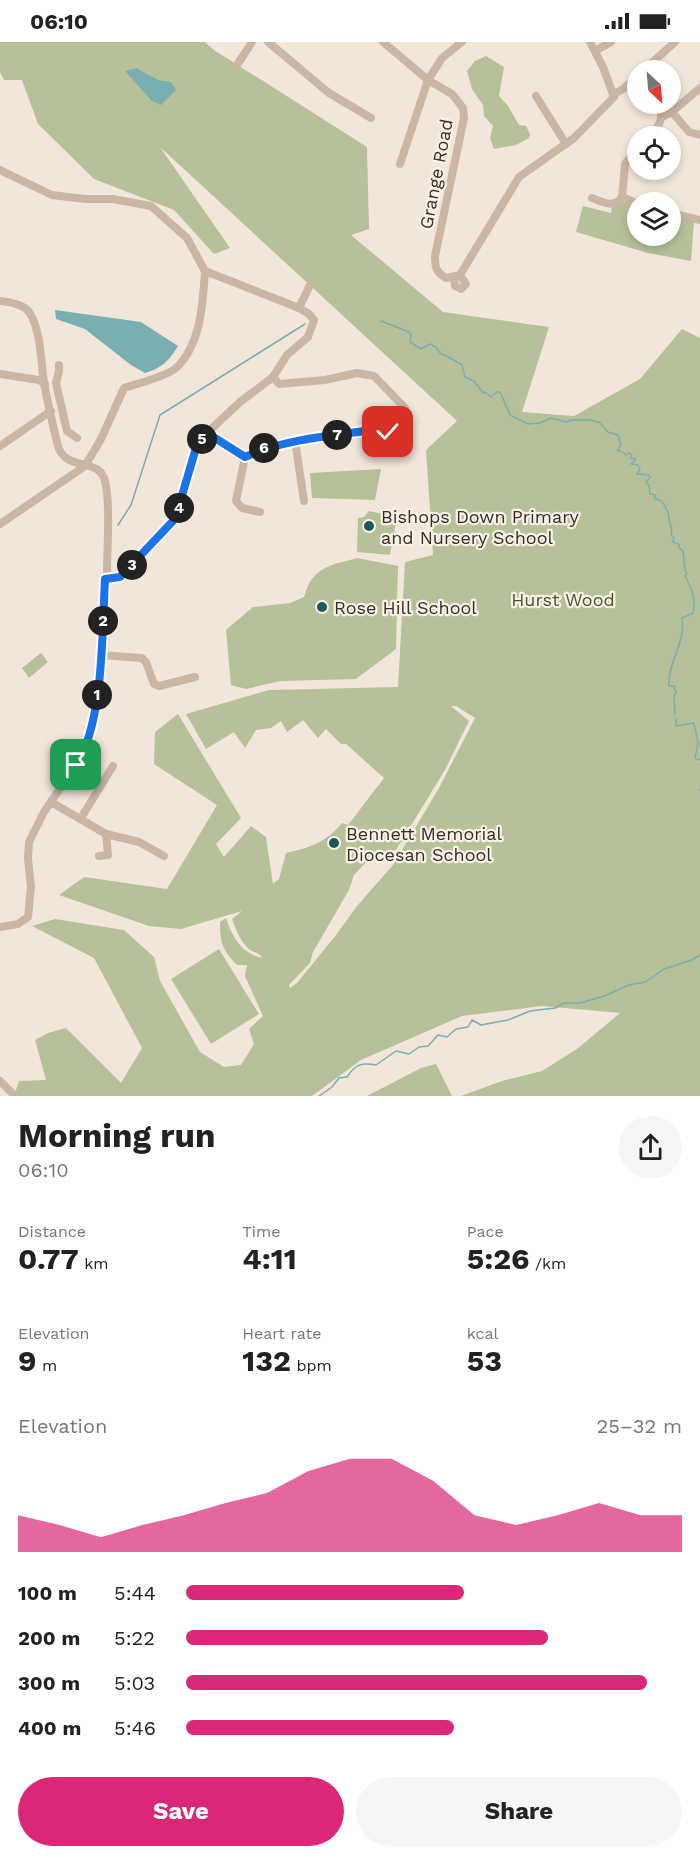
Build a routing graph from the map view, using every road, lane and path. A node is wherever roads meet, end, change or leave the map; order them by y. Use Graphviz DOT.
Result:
graph roads {
  1 [pos="252,42"];
  2 [pos="268,42"];
  3 [pos="383,42"];
  4 [pos="462,42"];
  5 [pos="590,42"];
  6 [pos="612,42"];
  7 [pos="675,42"];
  8 [pos="595,51"];
  9 [pos="655,60"];
  10 [pos="237,65"];
  11 [pos="426,78"];
  12 [pos="627,86"];
  13 [pos="700,88"];
  14 [pos="614,94"];
  15 [pos="536,96"];
  16 [pos="681,104"];
  17 [pos="662,114"];
  18 [pos="668,114"];
  19 [pos="674,114"];
  20 [pos="662,117"];
  21 [pos="371,118"];
  22 [pos="658,126"];
  23 [pos="700,135"];
  24 [pos="566,144"];
  25 [pos="627,161"];
  26 [pos="400,164"];
  27 [pos="0,170"];
  28 [pos="621,197"];
  29 [pos="592,198"];
  30 [pos="627,199"];
  31 [pos="681,216"];
  32 [pos="700,220"];
  33 [pos="205,271"];
  34 [pos="310,285"];
  35 [pos="0,301"];
  36 [pos="299,308"];
  37 [pos="59,365"];
  38 [pos="0,374"];
  39 [pos="273,377"];
  40 [pos="45,384"];
  41 [pos="59,395"];
  42 [pos="49,399"];
  43 [pos="405,408"];
  44 [pos="51,411"];
  45 [pos="207,433"];
  46 [pos="398,436"];
  47 [pos="76,438"];
  48 [pos="295,441"];
  49 [pos="0,446"];
  50 [pos="245,457"];
  51 [pos="85,465"];
  52 [pos="304,501"];
  53 [pos="260,512"];
  54 [pos="0,524"];
  55 [pos="105,579"];
  56 [pos="100,655"];
  57 [pos="195,677"];
  58 [pos="113,766"];
  59 [pos="51,802"];
  60 [pos="81,818"];
  61 [pos="106,834"];
  62 [pos="99,856"];
  63 [pos="164,856"];
  64 [pos="0,927"];
  65 [pos="0,1080"];
  66 [pos="15,1096"];
  1 -- 10 [label="street"];
  2 -- 21 [label="street"];
  3 -- 11 [label="street"];
  4 -- 11 [label="street"];
  5 -- 8 [label="street"];
  6 -- 8 [label="street"];
  7 -- 9 [label="street"];
  8 -- 14 [label="street"];
  11 -- 24 [label="street, Grange Road"];
  11 -- 26 [label="street"];
  12 -- 14 [label="street, Grange Road"];
  13 -- 16 [label="street"];
  14 -- 24 [label="street, Grange Road"];
  15 -- 24 [label="street"];
  17 -- 20 [label="street"];
  18 -- 20 [label="street"];
  19 -- 23 [label="street"];
  20 -- 22 [label="street"];
  25 -- 28 [label="street"];
  27 -- 33 [label="street"];
  28 -- 29 [label="street"];
  28 -- 30 [label="street"];
  31 -- 32 [label="street"];
  33 -- 36 [label="street"];
  33 -- 51 [label="street"];
  34 -- 36 [label="street"];
  35 -- 40 [label="street"];
  36 -- 39 [label="street"];
  37 -- 41 [label="street"];
  38 -- 40 [label="street"];
  39 -- 43 [label="street"];
  39 -- 45 [label="street"];
  40 -- 42 [label="street"];
  41 -- 42 [label="street"];
  41 -- 47 [label="street"];
  42 -- 44 [label="street"];
  44 -- 49 [label="street"];
  44 -- 51 [label="street"];
  45 -- 50 [label="street"];
  45 -- 55 [label="street"];
  46 -- 48 [label="street"];
  48 -- 50 [label="street"];
  48 -- 52 [label="street"];
  50 -- 53 [label="street"];
  51 -- 54 [label="street"];
  51 -- 55 [label="street"];
  55 -- 56 [label="street"];
  56 -- 57 [label="street"];
  56 -- 59 [label="street"];
  58 -- 60 [label="street"];
  59 -- 60 [label="street"];
  59 -- 64 [label="street"];
  60 -- 61 [label="street"];
  61 -- 62 [label="street"];
  61 -- 63 [label="street"];
  65 -- 66 [label="street"];
}
